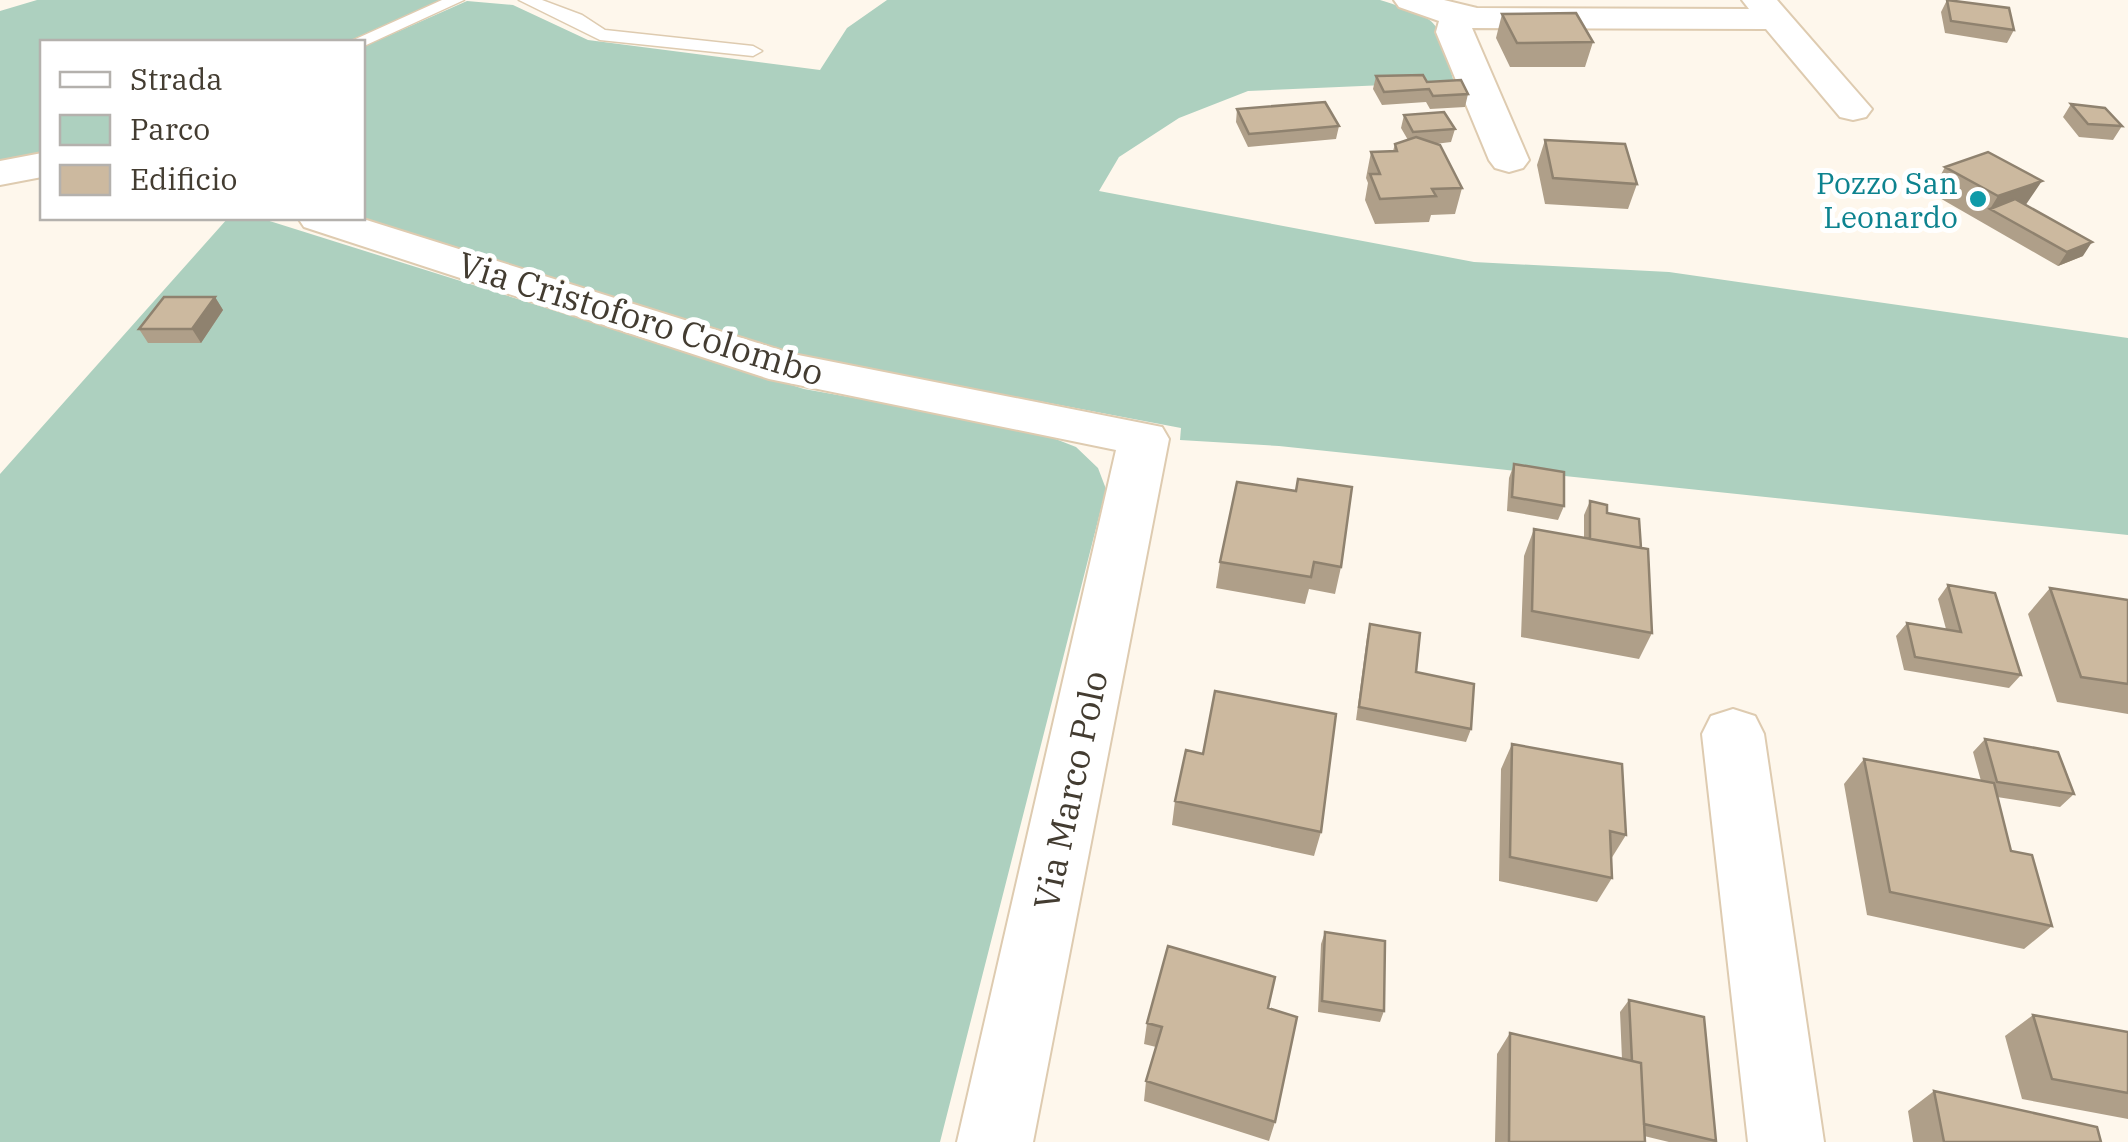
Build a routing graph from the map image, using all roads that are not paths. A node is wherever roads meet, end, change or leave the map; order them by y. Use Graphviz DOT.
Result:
graph roads {
  1 [pos="456,0"];
  2 [pos="527,0"];
  3 [pos="1411,0"];
  4 [pos="1767,10"];
  5 [pos="1458,16"];
  6 [pos="363,40"];
  7 [pos="753,51"];
  8 [pos="1853,108"];
  9 [pos="1509,160"];
  10 [pos="40,165"];
  11 [pos="0,173"];
  12 [pos="325,220"];
  13 [pos="1144,439"];
  14 [pos="1733,734"];
  15 [pos="995,1142"];
  16 [pos="1786,1142"];
  1 -- 6 [label="lane"];
  2 -- 7 [label="lane"];
  3 -- 5 [label="street"];
  4 -- 5 [label="street"];
  4 -- 8 [label="street"];
  5 -- 9 [label="street"];
  10 -- 11 [label="street"];
  12 -- 13 [label="street, Via Cristoforo Colombo"];
  13 -- 15 [label="street, Via Marco Polo"];
  14 -- 16 [label="street"];
}
